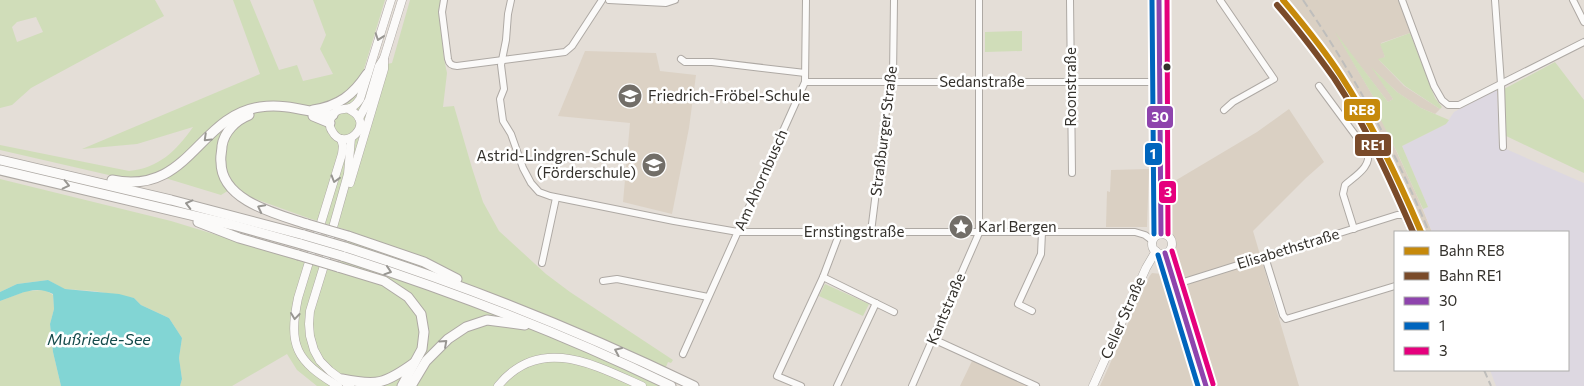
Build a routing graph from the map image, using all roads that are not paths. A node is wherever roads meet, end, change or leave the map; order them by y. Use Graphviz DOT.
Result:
graph roads {
  1 [pos="391,0"];
  2 [pos="402,0"];
  3 [pos="444,0"];
  4 [pos="511,0"];
  5 [pos="602,0"];
  6 [pos="609,0"];
  7 [pos="675,0"];
  8 [pos="806,0"];
  9 [pos="894,0"];
  10 [pos="979,0"];
  11 [pos="1070,0"];
  12 [pos="1160,0"];
  13 [pos="1220,0"];
  14 [pos="1402,0"];
  15 [pos="1495,0"];
  16 [pos="1574,0"];
  17 [pos="1584,22"];
  18 [pos="1584,42"];
  19 [pos="384,58"];
  20 [pos="681,59"];
  21 [pos="501,60"];
  22 [pos="806,73"];
  23 [pos="367,74"];
  24 [pos="805,82"];
  25 [pos="891,82"];
  26 [pos="980,82"];
  27 [pos="1070,82"];
  28 [pos="1159,82"];
  29 [pos="1501,84"];
  30 [pos="1319,86"];
  31 [pos="350,110"];
  32 [pos="1224,110"];
  33 [pos="311,111"];
  34 [pos="359,118"];
  35 [pos="331,119"];
  36 [pos="351,138"];
  37 [pos="341,139"];
  38 [pos="1503,147"];
  39 [pos="0,160"];
  40 [pos="0,170"];
  41 [pos="1072,173"];
  42 [pos="75,177"];
  43 [pos="556,198"];
  44 [pos="165,209"];
  45 [pos="1354,229"];
  46 [pos="1412,231"];
  47 [pos="738,232"];
  48 [pos="840,232"];
  49 [pos="871,232"];
  50 [pos="979,232"];
  51 [pos="1042,232"];
  52 [pos="1161,234"];
  53 [pos="1153,240"];
  54 [pos="330,246"];
  55 [pos="343,251"];
  56 [pos="1156,251"];
  57 [pos="1165,253"];
  58 [pos="1265,257"];
  59 [pos="542,263"];
  60 [pos="823,277"];
  61 [pos="603,281"];
  62 [pos="1174,285"];
  63 [pos="1394,286"];
  64 [pos="488,296"];
  65 [pos="708,297"];
  66 [pos="876,303"];
  67 [pos="1032,311"];
  68 [pos="894,312"];
  69 [pos="540,328"];
  70 [pos="933,339"];
  71 [pos="683,354"];
  72 [pos="414,363"];
  73 [pos="340,383"];
  74 [pos="413,384"];
  75 [pos="350,386"];
  76 [pos="402,386"];
  77 [pos="498,386"];
  78 [pos="642,386"];
  79 [pos="671,386"];
  80 [pos="694,386"];
  81 [pos="801,386"];
  82 [pos="837,386"];
  83 [pos="912,386"];
  84 [pos="1036,386"];
  85 [pos="1093,386"];
  86 [pos="1206,386"];
  1 -- 23 [label="main road, one-way"];
  2 -- 19 [label="main road"];
  3 -- 21 [label="street"];
  4 -- 21 [label="street, Ernstingstraße"];
  5 -- 21 [label="street"];
  6 -- 7 [label="street"];
  8 -- 22 [label="street, Am Ahornbusch"];
  9 -- 25 [label="street, Straßburger Straße"];
  10 -- 26 [label="street"];
  11 -- 27 [label="street, Roonstraße"];
  12 -- 28 [label="main road"];
  13 -- 32 [label="street"];
  14 -- 29 [label="street"];
  15 -- 29 [label="street"];
  16 -- 17 [label="street"];
  18 -- 29 [label="street"];
  19 -- 34 [label="main road"];
  19 -- 54 [label="main road"];
  20 -- 22 [label="street"];
  21 -- 43 [label="street, Ernstingstraße"];
  22 -- 24 [label="street, Am Ahornbusch"];
  23 -- 31 [label="main road"];
  23 -- 33 [label="highway"];
  24 -- 25 [label="street, Sedanstraße"];
  24 -- 47 [label="street, Am Ahornbusch"];
  25 -- 26 [label="street, Sedanstraße"];
  25 -- 49 [label="street, Straßburger Straße"];
  26 -- 27 [label="street, Sedanstraße"];
  26 -- 50 [label="street"];
  27 -- 28 [label="street, Sedanstraße"];
  27 -- 41 [label="street, Roonstraße"];
  28 -- 52 [label="main road"];
  29 -- 38 [label="street"];
  30 -- 45 [label="street"];
  31 -- 34 [label="main road"];
  31 -- 35 [label="main road"];
  33 -- 35 [label="highway"];
  33 -- 42 [label="highway, one-way"];
  34 -- 36 [label="main road"];
  35 -- 37 [label="main road"];
  64 -- 35 [label="highway, one-way, bridge"];
  36 -- 37 [label="main road"];
  36 -- 54 [label="main road"];
  37 -- 73 [label="main road, one-way"];
  39 -- 42 [label="highway"];
  40 -- 44 [label="highway, one-way"];
  55 -- 42 [label="highway, one-way, bridge"];
  43 -- 47 [label="street, Ernstingstraße"];
  43 -- 59 [label="street"];
  44 -- 55 [label="highway, bridge"];
  44 -- 72 [label="highway, bridge"];
  45 -- 46 [label="street, Elisabethstraße"];
  45 -- 58 [label="street, Elisabethstraße"];
  47 -- 48 [label="street, Ernstingstraße"];
  47 -- 65 [label="street, Am Ahornbusch"];
  48 -- 49 [label="street, Ernstingstraße"];
  48 -- 60 [label="street"];
  49 -- 50 [label="street, Ernstingstraße"];
  50 -- 51 [label="street, Ernstingstraße"];
  50 -- 70 [label="street, Kantstraße"];
  51 -- 53 [label="street, Ernstingstraße"];
  51 -- 67 [label="street"];
  52 -- 53 [label="main road"];
  52 -- 57 [label="main road"];
  53 -- 56 [label="main road"];
  54 -- 73 [label="main road"];
  55 -- 64 [label="highway"];
  55 -- 69 [label="highway, one-way"];
  56 -- 57 [label="main road"];
  56 -- 85 [label="main road, Celler Straße"];
  57 -- 62 [label="main road"];
  58 -- 62 [label="street, Elisabethstraße"];
  58 -- 63 [label="street"];
  60 -- 66 [label="street"];
  60 -- 81 [label="street"];
  61 -- 65 [label="street"];
  62 -- 86 [label="main road"];
  80 -- 64 [label="highway, one-way"];
  65 -- 71 [label="street, Am Ahornbusch"];
  66 -- 68 [label="street"];
  66 -- 82 [label="street"];
  74 -- 69 [label="highway, one-way"];
  69 -- 79 [label="highway"];
  70 -- 83 [label="street, Kantstraße"];
  70 -- 84 [label="street"];
  72 -- 73 [label="highway"];
  72 -- 76 [label="highway"];
  73 -- 75 [label="main road"];
  77 -- 78 [label="main road"];
}
